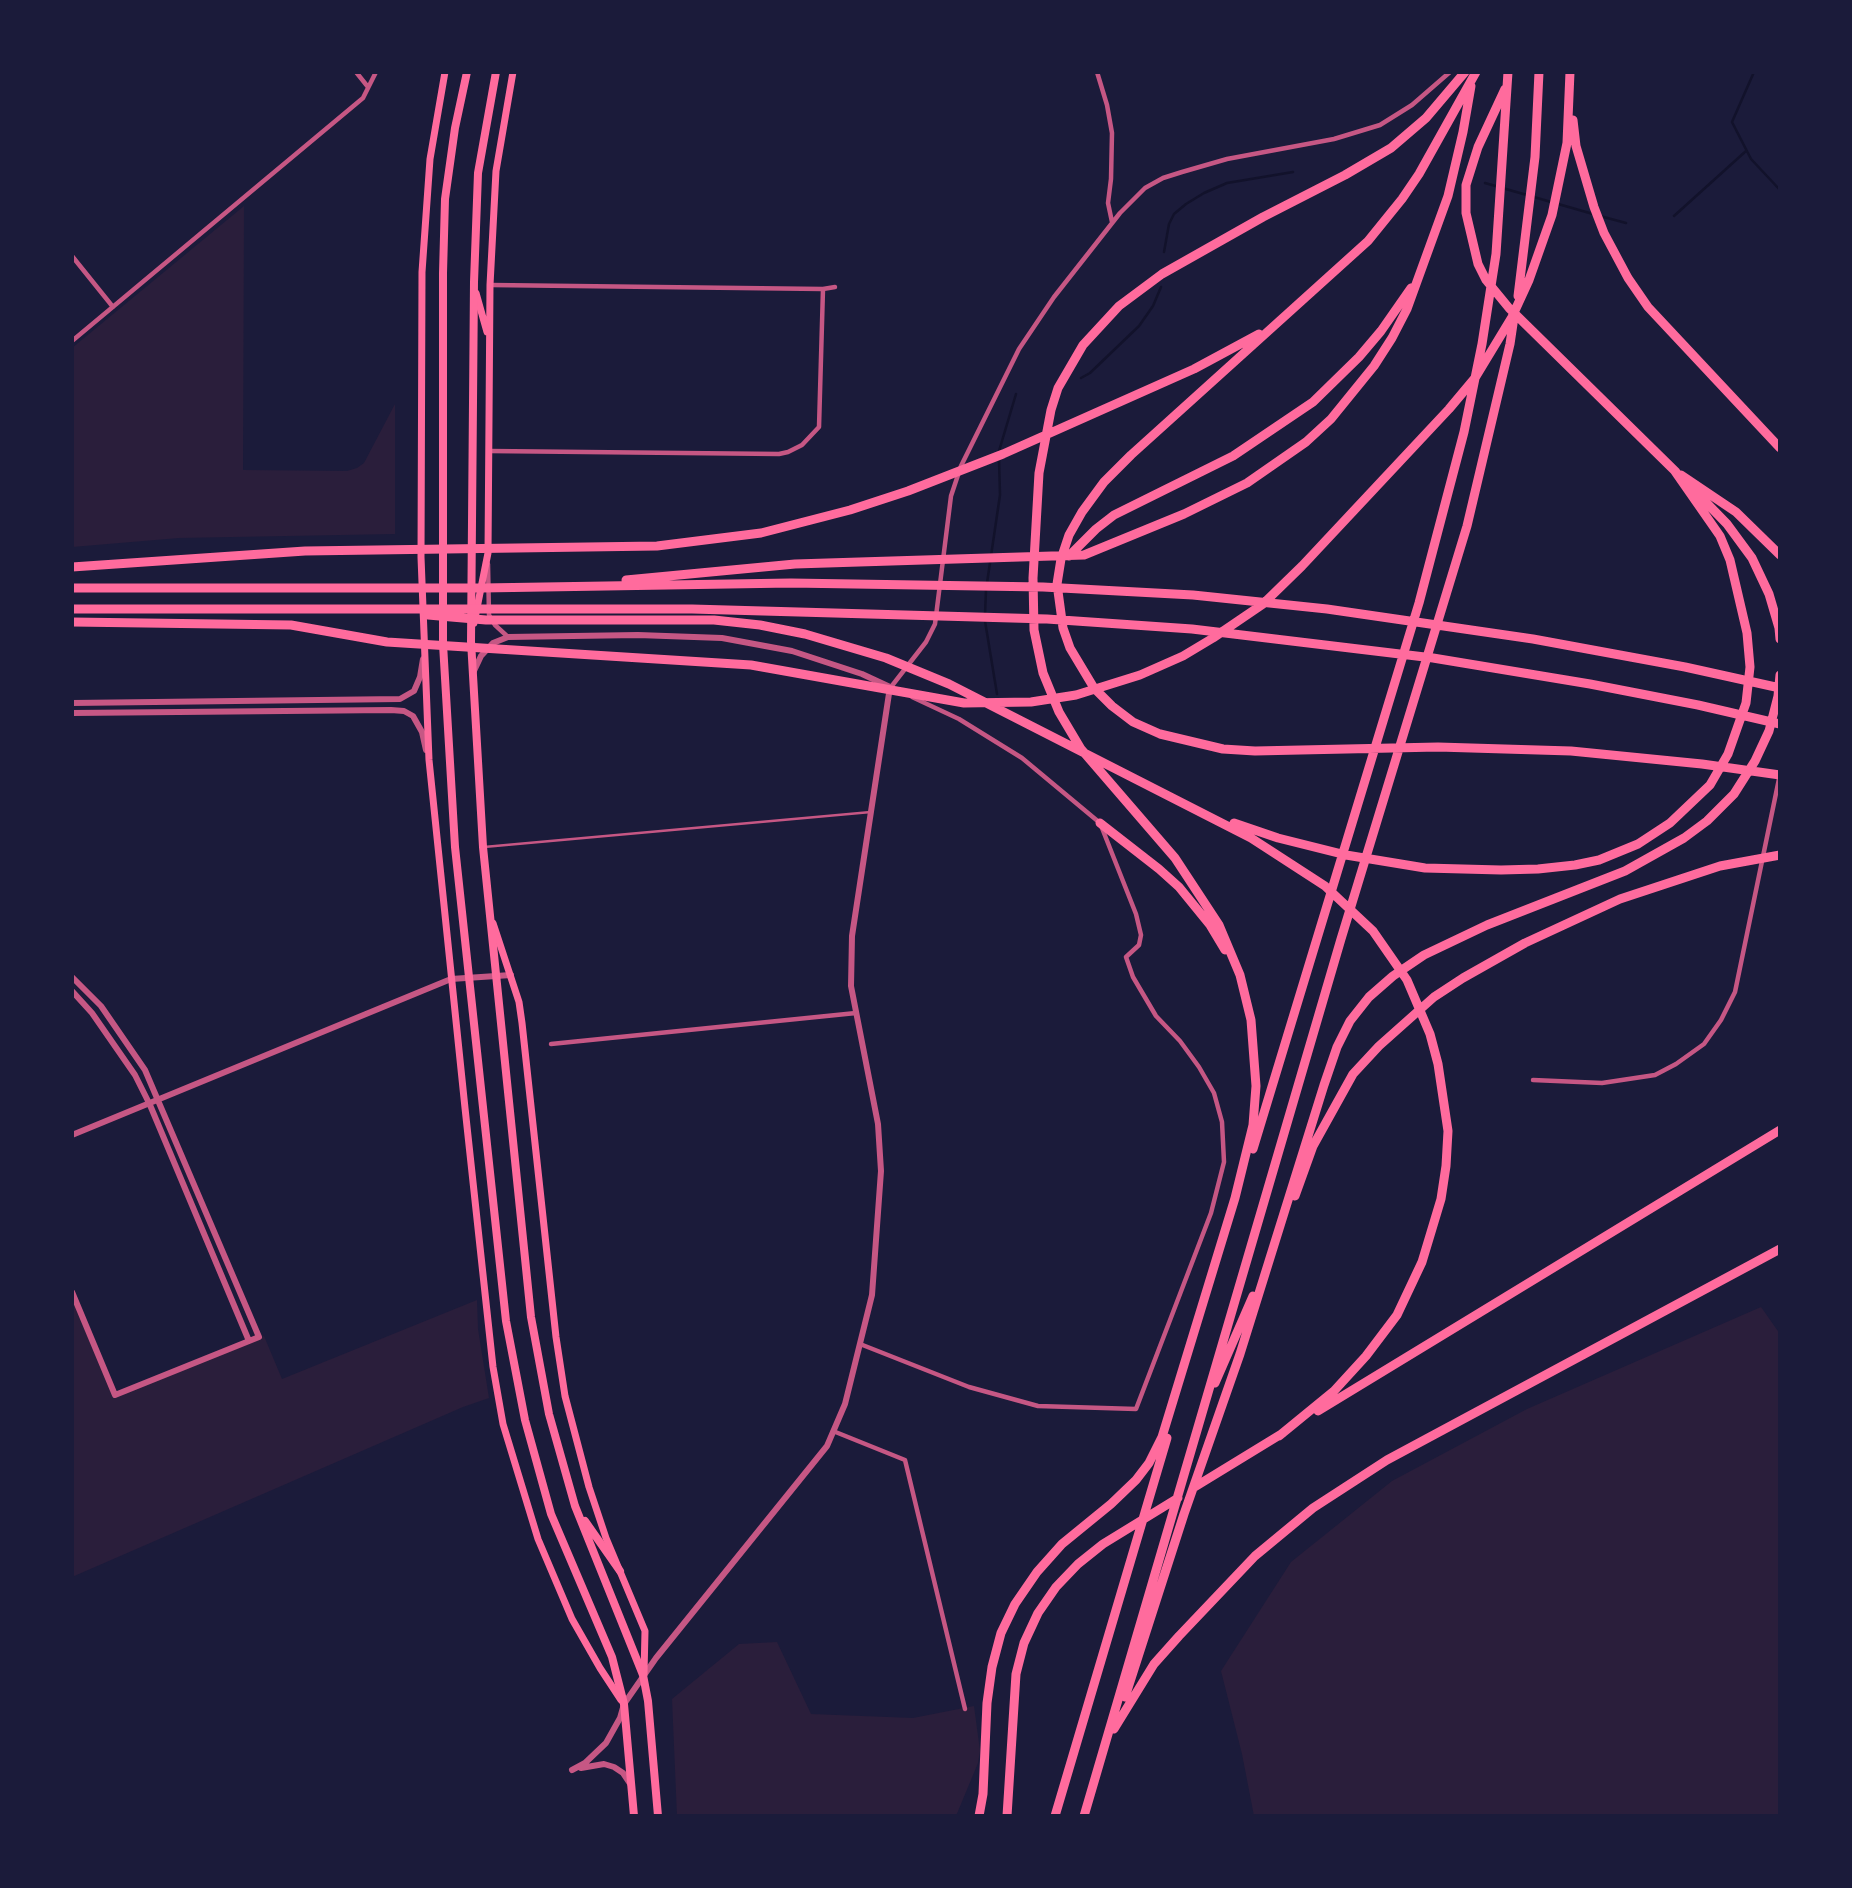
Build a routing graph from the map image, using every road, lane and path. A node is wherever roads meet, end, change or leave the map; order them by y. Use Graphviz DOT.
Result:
graph roads {
  1 [pos="356,72"];
  2 [pos="376,72"];
  3 [pos="445,72"];
  4 [pos="467,72"];
  5 [pos="496,72"];
  6 [pos="513,72"];
  7 [pos="1097,72"];
  8 [pos="1450,72"];
  9 [pos="1465,72"];
  10 [pos="1475,72"];
  11 [pos="1508,72"];
  12 [pos="1514,72"];
  13 [pos="1539,72"];
  14 [pos="1570,72"];
  15 [pos="368,87"];
  16 [pos="1570,100"];
  17 [pos="1112,222"];
  18 [pos="72,256"];
  19 [pos="1423,269"];
  20 [pos="474,282"];
  21 [pos="490,285"];
  22 [pos="835,287"];
  23 [pos="823,289"];
  24 [pos="113,307"];
  25 [pos="1275,325"];
  26 [pos="72,341"];
  27 [pos="489,343"];
  28 [pos="1780,448"];
  29 [pos="489,451"];
  30 [pos="1674,470"];
  31 [pos="488,553"];
  32 [pos="1780,555"];
  33 [pos="1060,566"];
  34 [pos="72,567"];
  35 [pos="558,587"];
  36 [pos="72,588"];
  37 [pos="72,609"];
  38 [pos="363,610"];
  39 [pos="72,622"];
  40 [pos="508,637"];
  41 [pos="1780,639"];
  42 [pos="471,641"];
  43 [pos="424,646"];
  44 [pos="473,674"];
  45 [pos="1780,675"];
  46 [pos="890,687"];
  47 [pos="1780,688"];
  48 [pos="72,704"];
  49 [pos="72,713"];
  50 [pos="1780,724"];
  51 [pos="429,760"];
  52 [pos="1780,774"];
  53 [pos="871,811"];
  54 [pos="1202,812"];
  55 [pos="1100,823"];
  56 [pos="483,847"];
  57 [pos="1780,855"];
  58 [pos="489,913"];
  59 [pos="511,975"];
  60 [pos="1240,975"];
  61 [pos="496,976"];
  62 [pos="72,977"];
  63 [pos="469,978"];
  64 [pos="451,979"];
  65 [pos="72,991"];
  66 [pos="856,1013"];
  67 [pos="551,1044"];
  68 [pos="1533,1080"];
  69 [pos="160,1100"];
  70 [pos="150,1105"];
  71 [pos="1780,1130"];
  72 [pos="72,1135"];
  73 [pos="1780,1249"];
  74 [pos="72,1292"];
  75 [pos="250,1341"];
  76 [pos="860,1344"];
  77 [pos="1200,1420"];
  78 [pos="833,1431"];
  79 [pos="1279,1436"];
  80 [pos="575,1506"];
  81 [pos="620,1571"];
  82 [pos="643,1675"];
  83 [pos="624,1704"];
  84 [pos="965,1709"];
  85 [pos="1114,1730"];
  86 [pos="633,1791"];
  87 [pos="634,1816"];
  88 [pos="658,1816"];
  89 [pos="979,1816"];
  90 [pos="1007,1816"];
  91 [pos="1055,1816"];
  92 [pos="1086,1816"];
  1 -- 15 [label="street"];
  2 -- 15 [label="street"];
  3 -- 43 [label="main road"];
  4 -- 63 [label="main road"];
  5 -- 20 [label="main road"];
  6 -- 21 [label="main road"];
  7 -- 17 [label="street"];
  8 -- 17 [label="street"];
  9 -- 60 [label="highway"];
  10 -- 19 [label="highway"];
  10 -- 25 [label="highway"];
  11 -- 91 [label="highway"];
  12 -- 30 [label="highway"];
  13 -- 77 [label="highway"];
  14 -- 16 [label="highway"];
  15 -- 24 [label="street"];
  16 -- 28 [label="highway"];
  16 -- 39 [label="highway"];
  17 -- 46 [label="street"];
  18 -- 24 [label="street"];
  19 -- 33 [label="highway"];
  19 -- 35 [label="highway"];
  20 -- 27 [label="main road"];
  20 -- 42 [label="main road"];
  21 -- 23 [label="street"];
  21 -- 27 [label="main road"];
  22 -- 23 [label="street"];
  23 -- 29 [label="street"];
  24 -- 26 [label="street"];
  25 -- 33 [label="highway"];
  25 -- 34 [label="highway"];
  27 -- 29 [label="main road"];
  29 -- 31 [label="main road"];
  30 -- 32 [label="highway"];
  30 -- 41 [label="highway"];
  30 -- 54 [label="highway"];
  31 -- 40 [label="street"];
  31 -- 42 [label="main road"];
  33 -- 52 [label="highway"];
  35 -- 36 [label="highway"];
  35 -- 47 [label="highway"];
  37 -- 38 [label="highway"];
  38 -- 50 [label="highway"];
  38 -- 54 [label="highway"];
  40 -- 44 [label="street"];
  40 -- 46 [label="street"];
  42 -- 44 [label="main road"];
  43 -- 48 [label="street"];
  43 -- 51 [label="main road"];
  44 -- 56 [label="main road"];
  45 -- 85 [label="highway"];
  46 -- 53 [label="street"];
  46 -- 55 [label="street"];
  49 -- 51 [label="street"];
  51 -- 64 [label="main road"];
  52 -- 68 [label="street"];
  53 -- 56 [label="lane"];
  53 -- 66 [label="street"];
  54 -- 79 [label="highway"];
  55 -- 60 [label="highway"];
  55 -- 76 [label="street"];
  56 -- 58 [label="main road"];
  57 -- 77 [label="highway"];
  58 -- 59 [label="main road"];
  58 -- 61 [label="main road"];
  59 -- 61 [label="street"];
  59 -- 81 [label="main road"];
  60 -- 89 [label="highway"];
  61 -- 63 [label="street"];
  61 -- 80 [label="main road"];
  62 -- 69 [label="street"];
  63 -- 64 [label="street"];
  63 -- 83 [label="main road"];
  64 -- 69 [label="street"];
  64 -- 83 [label="main road"];
  65 -- 70 [label="street"];
  66 -- 67 [label="street"];
  66 -- 76 [label="street"];
  69 -- 70 [label="street"];
  69 -- 75 [label="street"];
  70 -- 72 [label="street"];
  70 -- 75 [label="street"];
  71 -- 79 [label="highway"];
  73 -- 85 [label="highway"];
  74 -- 75 [label="street"];
  76 -- 78 [label="street"];
  77 -- 92 [label="highway"];
  78 -- 82 [label="street"];
  78 -- 84 [label="street"];
  79 -- 90 [label="highway"];
  80 -- 81 [label="main road"];
  80 -- 82 [label="main road"];
  81 -- 82 [label="main road"];
  82 -- 83 [label="street"];
  82 -- 88 [label="main road"];
  83 -- 86 [label="main road"];
  83 -- 86 [label="street"];
  85 -- 92 [label="highway"];
  86 -- 87 [label="main road"];
}
